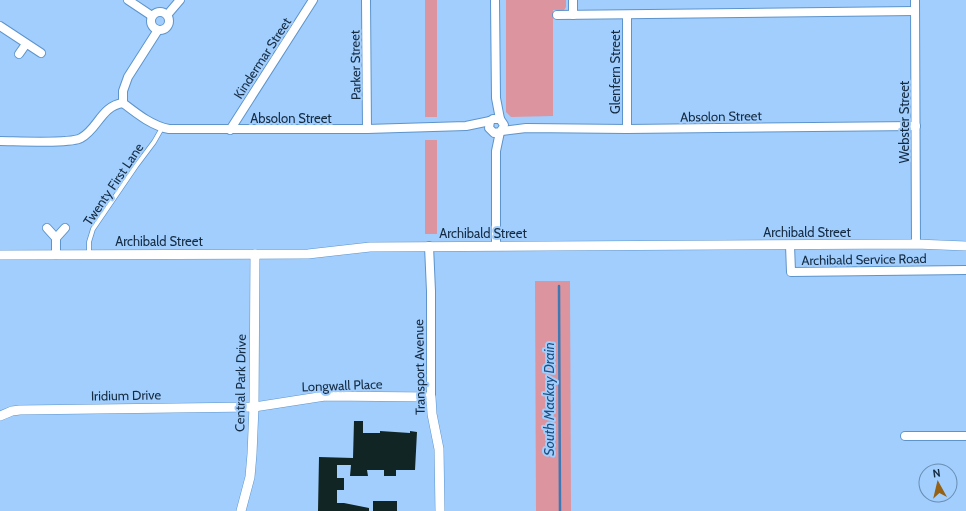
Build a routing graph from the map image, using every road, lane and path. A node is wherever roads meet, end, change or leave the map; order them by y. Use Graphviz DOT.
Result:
graph roads {
  1 [pos="128,0"];
  2 [pos="180,0"];
  3 [pos="313,0"];
  4 [pos="366,0"];
  5 [pos="495,0"];
  6 [pos="573,0"];
  7 [pos="915,0"];
  8 [pos="915,12"];
  9 [pos="168,14"];
  10 [pos="557,15"];
  11 [pos="573,15"];
  12 [pos="627,15"];
  13 [pos="152,16"];
  14 [pos="0,26"];
  15 [pos="158,30"];
  16 [pos="26,44"];
  17 [pos="19,54"];
  18 [pos="41,54"];
  19 [pos="496,98"];
  20 [pos="123,103"];
  21 [pos="490,121"];
  22 [pos="501,121"];
  23 [pos="466,126"];
  24 [pos="916,126"];
  25 [pos="162,128"];
  26 [pos="526,128"];
  27 [pos="367,129"];
  28 [pos="627,129"];
  29 [pos="230,130"];
  30 [pos="496,131"];
  31 [pos="0,141"];
  32 [pos="47,228"];
  33 [pos="65,228"];
  34 [pos="56,238"];
  35 [pos="916,244"];
  36 [pos="790,245"];
  37 [pos="429,246"];
  38 [pos="496,246"];
  39 [pos="966,246"];
  40 [pos="255,254"];
  41 [pos="0,255"];
  42 [pos="56,255"];
  43 [pos="89,255"];
  44 [pos="966,270"];
  45 [pos="431,397"];
  46 [pos="254,407"];
  47 [pos="0,416"];
  48 [pos="905,436"];
  49 [pos="966,436"];
  50 [pos="241,511"];
  51 [pos="440,511"];
  1 -- 13 [label="street"];
  2 -- 9 [label="street"];
  3 -- 29 [label="street, Kindermar Street"];
  4 -- 27 [label="street, Parker Street"];
  5 -- 19 [label="street"];
  6 -- 11 [label="street"];
  7 -- 8 [label="street, Webster Street"];
  8 -- 12 [label="street"];
  8 -- 24 [label="street, Webster Street"];
  9 -- 13 [label="street"];
  9 -- 15 [label="street"];
  10 -- 11 [label="street"];
  11 -- 12 [label="street"];
  12 -- 28 [label="street, Glenfern Street"];
  13 -- 15 [label="street"];
  14 -- 16 [label="street"];
  15 -- 20 [label="street"];
  16 -- 17 [label="street"];
  16 -- 18 [label="street"];
  19 -- 21 [label="street"];
  19 -- 22 [label="street"];
  20 -- 25 [label="street, Absolon Street"];
  20 -- 31 [label="street"];
  21 -- 22 [label="street, Absolon Street"];
  21 -- 23 [label="street, Absolon Street"];
  21 -- 30 [label="street"];
  22 -- 26 [label="street, Absolon Street"];
  22 -- 30 [label="street"];
  23 -- 27 [label="street, Absolon Street"];
  23 -- 30 [label="street, Absolon Street"];
  24 -- 28 [label="street, Absolon Street"];
  24 -- 35 [label="street, Webster Street"];
  25 -- 29 [label="street, Absolon Street"];
  25 -- 43 [label="lane, Twenty First Lane"];
  26 -- 28 [label="street, Absolon Street"];
  26 -- 30 [label="street, Absolon Street"];
  27 -- 29 [label="street, Absolon Street"];
  30 -- 38 [label="street"];
  32 -- 34 [label="street"];
  33 -- 34 [label="street"];
  34 -- 42 [label="street"];
  35 -- 36 [label="street, Archibald Street"];
  35 -- 39 [label="street, Archibald Street"];
  36 -- 38 [label="street, Archibald Street"];
  36 -- 44 [label="street, Archibald Service Road"];
  37 -- 38 [label="street, Archibald Street"];
  37 -- 40 [label="street, Archibald Street"];
  37 -- 45 [label="street, Transport Avenue"];
  40 -- 43 [label="street, Archibald Street"];
  40 -- 46 [label="street, Central Park Drive"];
  41 -- 42 [label="street, Archibald Street"];
  42 -- 43 [label="street, Archibald Street"];
  45 -- 46 [label="street, Longwall Place"];
  45 -- 51 [label="street, Transport Avenue"];
  46 -- 47 [label="street, Iridium Drive"];
  46 -- 50 [label="street, Central Park Drive"];
  48 -- 49 [label="street"];
}
